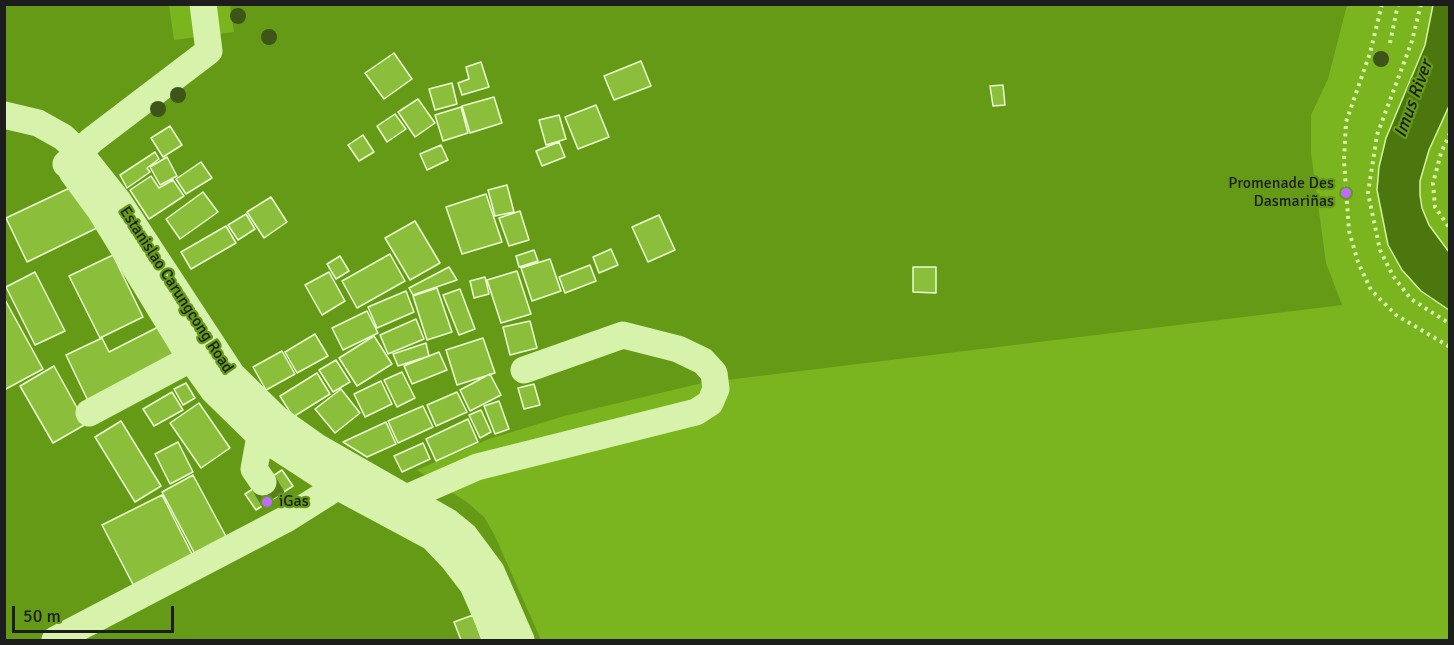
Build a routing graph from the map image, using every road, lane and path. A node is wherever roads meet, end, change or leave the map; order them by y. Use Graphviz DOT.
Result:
graph roads {
  1 [pos="203,4"];
  2 [pos="1382,4"];
  3 [pos="1398,4"];
  4 [pos="1421,4"];
  5 [pos="1390,43"];
  6 [pos="4,115"];
  7 [pos="4,130"];
  8 [pos="1449,133"];
  9 [pos="73,158"];
  10 [pos="1449,229"];
  11 [pos="1449,324"];
  12 [pos="1449,347"];
  13 [pos="202,353"];
  14 [pos="524,370"];
  15 [pos="89,413"];
  16 [pos="268,427"];
  17 [pos="362,472"];
  18 [pos="337,486"];
  19 [pos="406,498"];
  20 [pos="274,500"];
  21 [pos="55,640"];
  22 [pos="497,640"];
  23 [pos="521,640"];
  1 -- 9 [label="street"];
  2 -- 12 [label="path"];
  3 -- 5 [label="path"];
  4 -- 11 [label="path"];
  6 -- 9 [label="street, Estanislao Carungcong Road"];
  7 -- 9 [label="street, Estanislao Carungcong Road"];
  8 -- 10 [label="path"];
  9 -- 13 [label="street, Estanislao Carungcong Road"];
  13 -- 15 [label="street"];
  13 -- 16 [label="street, Estanislao Carungcong Road"];
  14 -- 19 [label="street"];
  16 -- 17 [label="street, Estanislao Carungcong Road"];
  16 -- 18 [label="street, Estanislao Carungcong Road"];
  16 -- 20 [label="street"];
  17 -- 18 [label="street"];
  17 -- 19 [label="street, Estanislao Carungcong Road"];
  18 -- 20 [label="street"];
  18 -- 22 [label="street, Estanislao Carungcong Road"];
  19 -- 23 [label="street, Estanislao Carungcong Road"];
  20 -- 21 [label="street"];
}
